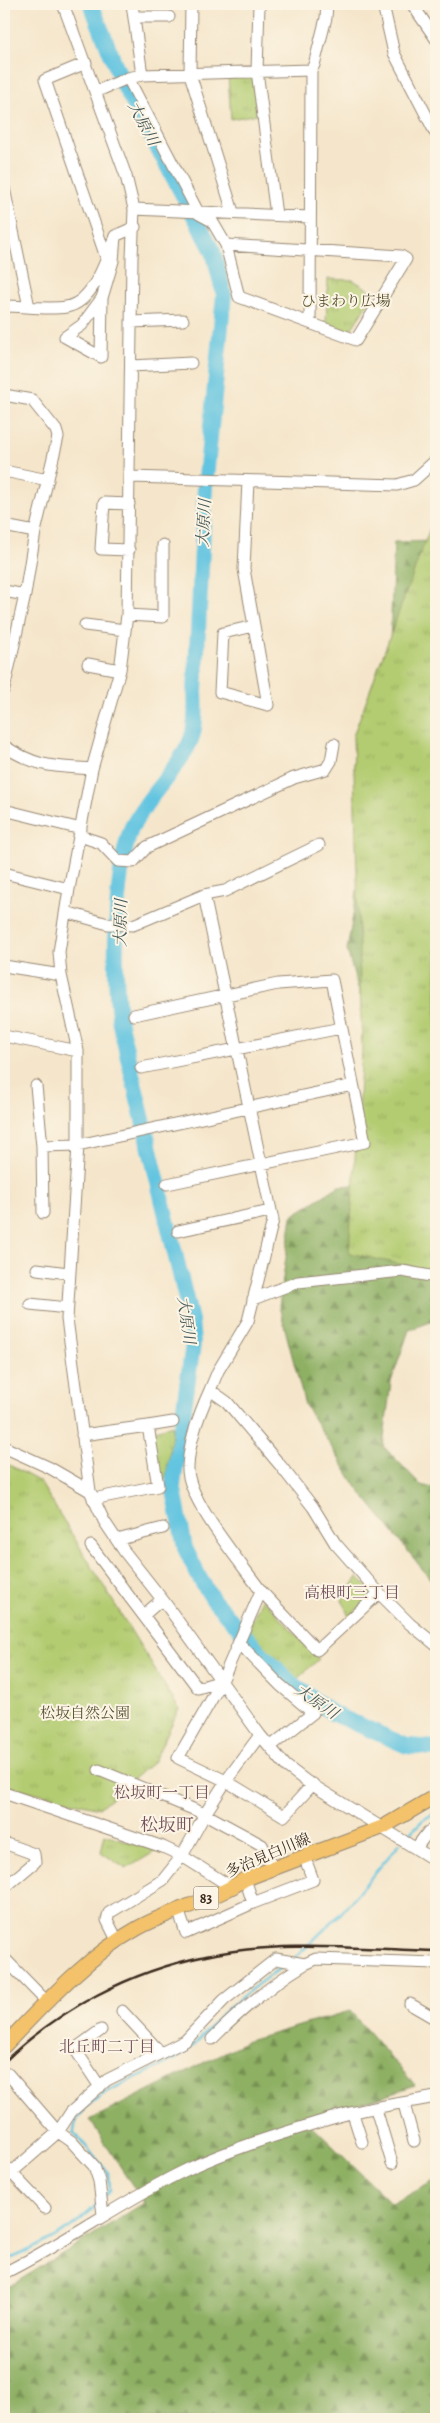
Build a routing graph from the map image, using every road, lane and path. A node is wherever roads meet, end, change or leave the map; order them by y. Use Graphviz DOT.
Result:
graph roads {
  1 [pos="63,4"];
  2 [pos="132,4"];
  3 [pos="190,4"];
  4 [pos="259,4"];
  5 [pos="327,4"];
  6 [pos="385,4"];
  7 [pos="412,4"];
  8 [pos="134,17"];
  9 [pos="169,17"];
  10 [pos="436,39"];
  11 [pos="86,63"];
  12 [pos="311,70"];
  13 [pos="257,71"];
  14 [pos="190,74"];
  15 [pos="142,75"];
  16 [pos="128,78"];
  17 [pos="95,92"];
  18 [pos="436,134"];
  19 [pos="4,188"];
  20 [pos="134,209"];
  21 [pos="233,212"];
  22 [pos="199,214"];
  23 [pos="276,216"];
  24 [pos="310,217"];
  25 [pos="135,226"];
  26 [pos="115,236"];
  27 [pos="226,245"];
  28 [pos="310,251"];
  29 [pos="107,260"];
  30 [pos="102,298"];
  31 [pos="4,306"];
  32 [pos="29,307"];
  33 [pos="183,320"];
  34 [pos="131,322"];
  35 [pos="310,322"];
  36 [pos="190,364"];
  37 [pos="131,366"];
  38 [pos="4,395"];
  39 [pos="436,460"];
  40 [pos="4,470"];
  41 [pos="131,477"];
  42 [pos="48,480"];
  43 [pos="248,481"];
  44 [pos="129,504"];
  45 [pos="4,526"];
  46 [pos="35,532"];
  47 [pos="163,545"];
  48 [pos="129,550"];
  49 [pos="4,591"];
  50 [pos="25,595"];
  51 [pos="127,615"];
  52 [pos="85,625"];
  53 [pos="254,626"];
  54 [pos="125,630"];
  55 [pos="8,657"];
  56 [pos="88,664"];
  57 [pos="120,670"];
  58 [pos="4,689"];
  59 [pos="334,744"];
  60 [pos="4,746"];
  61 [pos="92,769"];
  62 [pos="4,810"];
  63 [pos="80,832"];
  64 [pos="319,846"];
  65 [pos="4,873"];
  66 [pos="69,889"];
  67 [pos="204,895"];
  68 [pos="66,912"];
  69 [pos="4,966"];
  70 [pos="62,975"];
  71 [pos="227,996"];
  72 [pos="134,1015"];
  73 [pos="341,1028"];
  74 [pos="4,1036"];
  75 [pos="238,1049"];
  76 [pos="78,1051"];
  77 [pos="141,1068"];
  78 [pos="353,1085"];
  79 [pos="36,1086"];
  80 [pos="248,1108"];
  81 [pos="78,1145"];
  82 [pos="42,1146"];
  83 [pos="261,1165"];
  84 [pos="167,1184"];
  85 [pos="270,1212"];
  86 [pos="43,1213"];
  87 [pos="178,1231"];
  88 [pos="37,1269"];
  89 [pos="68,1274"];
  90 [pos="436,1277"];
  91 [pos="253,1299"];
  92 [pos="30,1304"];
  93 [pos="66,1308"];
  94 [pos="210,1390"];
  95 [pos="173,1422"];
  96 [pos="148,1426"];
  97 [pos="82,1435"];
  98 [pos="4,1447"];
  99 [pos="92,1495"];
  100 [pos="163,1528"];
  101 [pos="116,1540"];
  102 [pos="91,1546"];
  103 [pos="261,1591"];
  104 [pos="379,1593"];
  105 [pos="162,1599"];
  106 [pos="144,1615"];
  107 [pos="239,1644"];
  108 [pos="436,1644"];
  109 [pos="222,1681"];
  110 [pos="260,1735"];
  111 [pos="270,1747"];
  112 [pos="100,1770"];
  113 [pos="226,1781"];
  114 [pos="313,1784"];
  115 [pos="4,1793"];
  116 [pos="436,1796"];
  117 [pos="204,1814"];
  118 [pos="383,1827"];
  119 [pos="436,1828"];
  120 [pos="4,1843"];
  121 [pos="414,1847"];
  122 [pos="182,1856"];
  123 [pos="304,1856"];
  124 [pos="436,1861"];
  125 [pos="272,1869"];
  126 [pos="245,1879"];
  127 [pos="4,1888"];
  128 [pos="233,1888"];
  129 [pos="253,1903"];
  130 [pos="178,1909"];
  131 [pos="117,1940"];
  132 [pos="4,1958"];
  133 [pos="436,1963"];
  134 [pos="305,1964"];
  135 [pos="46,2001"];
  136 [pos="410,2004"];
  137 [pos="122,2011"];
  138 [pos="436,2019"];
  139 [pos="101,2030"];
  140 [pos="212,2039"];
  141 [pos="4,2046"];
  142 [pos="161,2053"];
  143 [pos="8,2074"];
  144 [pos="100,2087"];
  145 [pos="436,2097"];
  146 [pos="404,2104"];
  147 [pos="376,2109"];
  148 [pos="353,2114"];
  149 [pos="58,2132"];
  150 [pos="414,2141"];
  151 [pos="362,2142"];
  152 [pos="392,2163"];
  153 [pos="6,2172"];
  154 [pos="45,2208"];
  155 [pos="103,2215"];
  156 [pos="4,2273"];
  1 -- 11 [label="street"];
  2 -- 8 [label="street"];
  3 -- 14 [label="street"];
  4 -- 13 [label="street"];
  5 -- 12 [label="street"];
  6 -- 18 [label="street"];
  7 -- 10 [label="street"];
  8 -- 9 [label="street"];
  8 -- 15 [label="street"];
  11 -- 17 [label="street"];
  11 -- 29 [label="street"];
  12 -- 13 [label="street"];
  12 -- 24 [label="street"];
  13 -- 14 [label="street"];
  13 -- 23 [label="street"];
  14 -- 15 [label="street"];
  14 -- 21 [label="street"];
  15 -- 16 [label="street"];
  16 -- 17 [label="street"];
  16 -- 22 [label="street"];
  17 -- 20 [label="street"];
  19 -- 32 [label="street"];
  20 -- 22 [label="street"];
  20 -- 25 [label="street"];
  21 -- 22 [label="street"];
  21 -- 23 [label="street"];
  22 -- 27 [label="street"];
  23 -- 24 [label="street"];
  24 -- 28 [label="street"];
  25 -- 26 [label="street"];
  25 -- 34 [label="street"];
  26 -- 29 [label="street"];
  26 -- 30 [label="street"];
  27 -- 28 [label="street"];
  27 -- 35 [label="street"];
  28 -- 35 [label="street"];
  28 -- 35 [label="street"];
  29 -- 32 [label="street"];
  30 -- 30 [label="street"];
  31 -- 32 [label="street"];
  33 -- 34 [label="street"];
  34 -- 37 [label="street"];
  36 -- 37 [label="street"];
  37 -- 41 [label="street"];
  38 -- 42 [label="street"];
  39 -- 43 [label="street"];
  40 -- 42 [label="street"];
  41 -- 43 [label="street"];
  41 -- 44 [label="street"];
  42 -- 46 [label="street"];
  43 -- 53 [label="street"];
  44 -- 48 [label="street"];
  44 -- 48 [label="street"];
  45 -- 46 [label="street"];
  46 -- 50 [label="street"];
  47 -- 51 [label="street"];
  48 -- 51 [label="street"];
  49 -- 50 [label="street"];
  50 -- 55 [label="street"];
  51 -- 54 [label="street"];
  52 -- 54 [label="street"];
  53 -- 53 [label="street"];
  54 -- 57 [label="street"];
  55 -- 58 [label="street"];
  56 -- 57 [label="street"];
  57 -- 61 [label="street"];
  59 -- 63 [label="street"];
  60 -- 61 [label="street"];
  61 -- 63 [label="street"];
  62 -- 63 [label="street"];
  63 -- 66 [label="street"];
  64 -- 67 [label="street"];
  65 -- 66 [label="street"];
  66 -- 68 [label="street"];
  67 -- 68 [label="street"];
  67 -- 71 [label="street"];
  68 -- 70 [label="street"];
  69 -- 70 [label="street"];
  70 -- 76 [label="street"];
  71 -- 72 [label="street"];
  71 -- 73 [label="street"];
  71 -- 75 [label="street"];
  73 -- 75 [label="street"];
  73 -- 78 [label="street"];
  74 -- 76 [label="street"];
  75 -- 77 [label="street"];
  75 -- 80 [label="street"];
  76 -- 81 [label="street"];
  78 -- 80 [label="street"];
  78 -- 83 [label="street"];
  79 -- 82 [label="street"];
  80 -- 81 [label="street"];
  80 -- 83 [label="street"];
  81 -- 82 [label="street"];
  81 -- 89 [label="street"];
  82 -- 86 [label="street"];
  83 -- 84 [label="street"];
  83 -- 85 [label="street"];
  85 -- 87 [label="street"];
  85 -- 91 [label="street"];
  88 -- 89 [label="street"];
  89 -- 93 [label="street"];
  90 -- 91 [label="street"];
  91 -- 94 [label="street"];
  92 -- 93 [label="street"];
  93 -- 97 [label="street"];
  94 -- 103 [label="street"];
  94 -- 104 [label="street"];
  95 -- 96 [label="street"];
  96 -- 97 [label="street"];
  96 -- 99 [label="street"];
  97 -- 99 [label="street"];
  98 -- 99 [label="street"];
  99 -- 101 [label="street"];
  100 -- 101 [label="street"];
  101 -- 105 [label="street"];
  102 -- 106 [label="street"];
  103 -- 104 [label="street"];
  103 -- 107 [label="street"];
  104 -- 108 [label="street"];
  105 -- 106 [label="street"];
  105 -- 109 [label="street"];
  106 -- 109 [label="street"];
  107 -- 109 [label="street"];
  107 -- 111 [label="street"];
  109 -- 110 [label="street"];
  109 -- 113 [label="street"];
  110 -- 111 [label="street"];
  110 -- 113 [label="street"];
  111 -- 114 [label="street"];
  112 -- 117 [label="street"];
  113 -- 114 [label="street"];
  113 -- 117 [label="street"];
  114 -- 118 [label="street"];
  115 -- 122 [label="street"];
  116 -- 118 [label="main road, 多治見白川線 / 83"];
  117 -- 122 [label="street"];
  117 -- 125 [label="street"];
  118 -- 121 [label="street"];
  118 -- 123 [label="main road, 多治見白川線 / 83"];
  119 -- 121 [label="street"];
  120 -- 127 [label="street"];
  121 -- 124 [label="street"];
  122 -- 128 [label="street"];
  122 -- 131 [label="street"];
  123 -- 125 [label="main road, 多治見白川線 / 83"];
  123 -- 129 [label="street"];
  125 -- 126 [label="main road, 多治見白川線 / 83"];
  126 -- 128 [label="main road, 多治見白川線 / 83"];
  126 -- 129 [label="street"];
  128 -- 130 [label="main road, 多治見白川線 / 83"];
  129 -- 130 [label="street"];
  130 -- 131 [label="main road, 多治見白川線 / 83"];
  131 -- 135 [label="main road, 多治見白川線 / 83"];
  132 -- 135 [label="street"];
  133 -- 134 [label="street"];
  134 -- 140 [label="street"];
  134 -- 142 [label="street"];
  135 -- 141 [label="main road, 多治見白川線 / 83"];
  136 -- 138 [label="street"];
  137 -- 142 [label="street"];
  139 -- 144 [label="street"];
  142 -- 144 [label="street"];
  143 -- 149 [label="street"];
  144 -- 149 [label="street"];
  145 -- 146 [label="street"];
  146 -- 147 [label="street"];
  146 -- 150 [label="street"];
  147 -- 148 [label="street"];
  147 -- 152 [label="street"];
  148 -- 151 [label="street"];
  148 -- 155 [label="street"];
  149 -- 153 [label="street"];
  149 -- 155 [label="street"];
  153 -- 154 [label="street"];
  155 -- 156 [label="street"];
}
